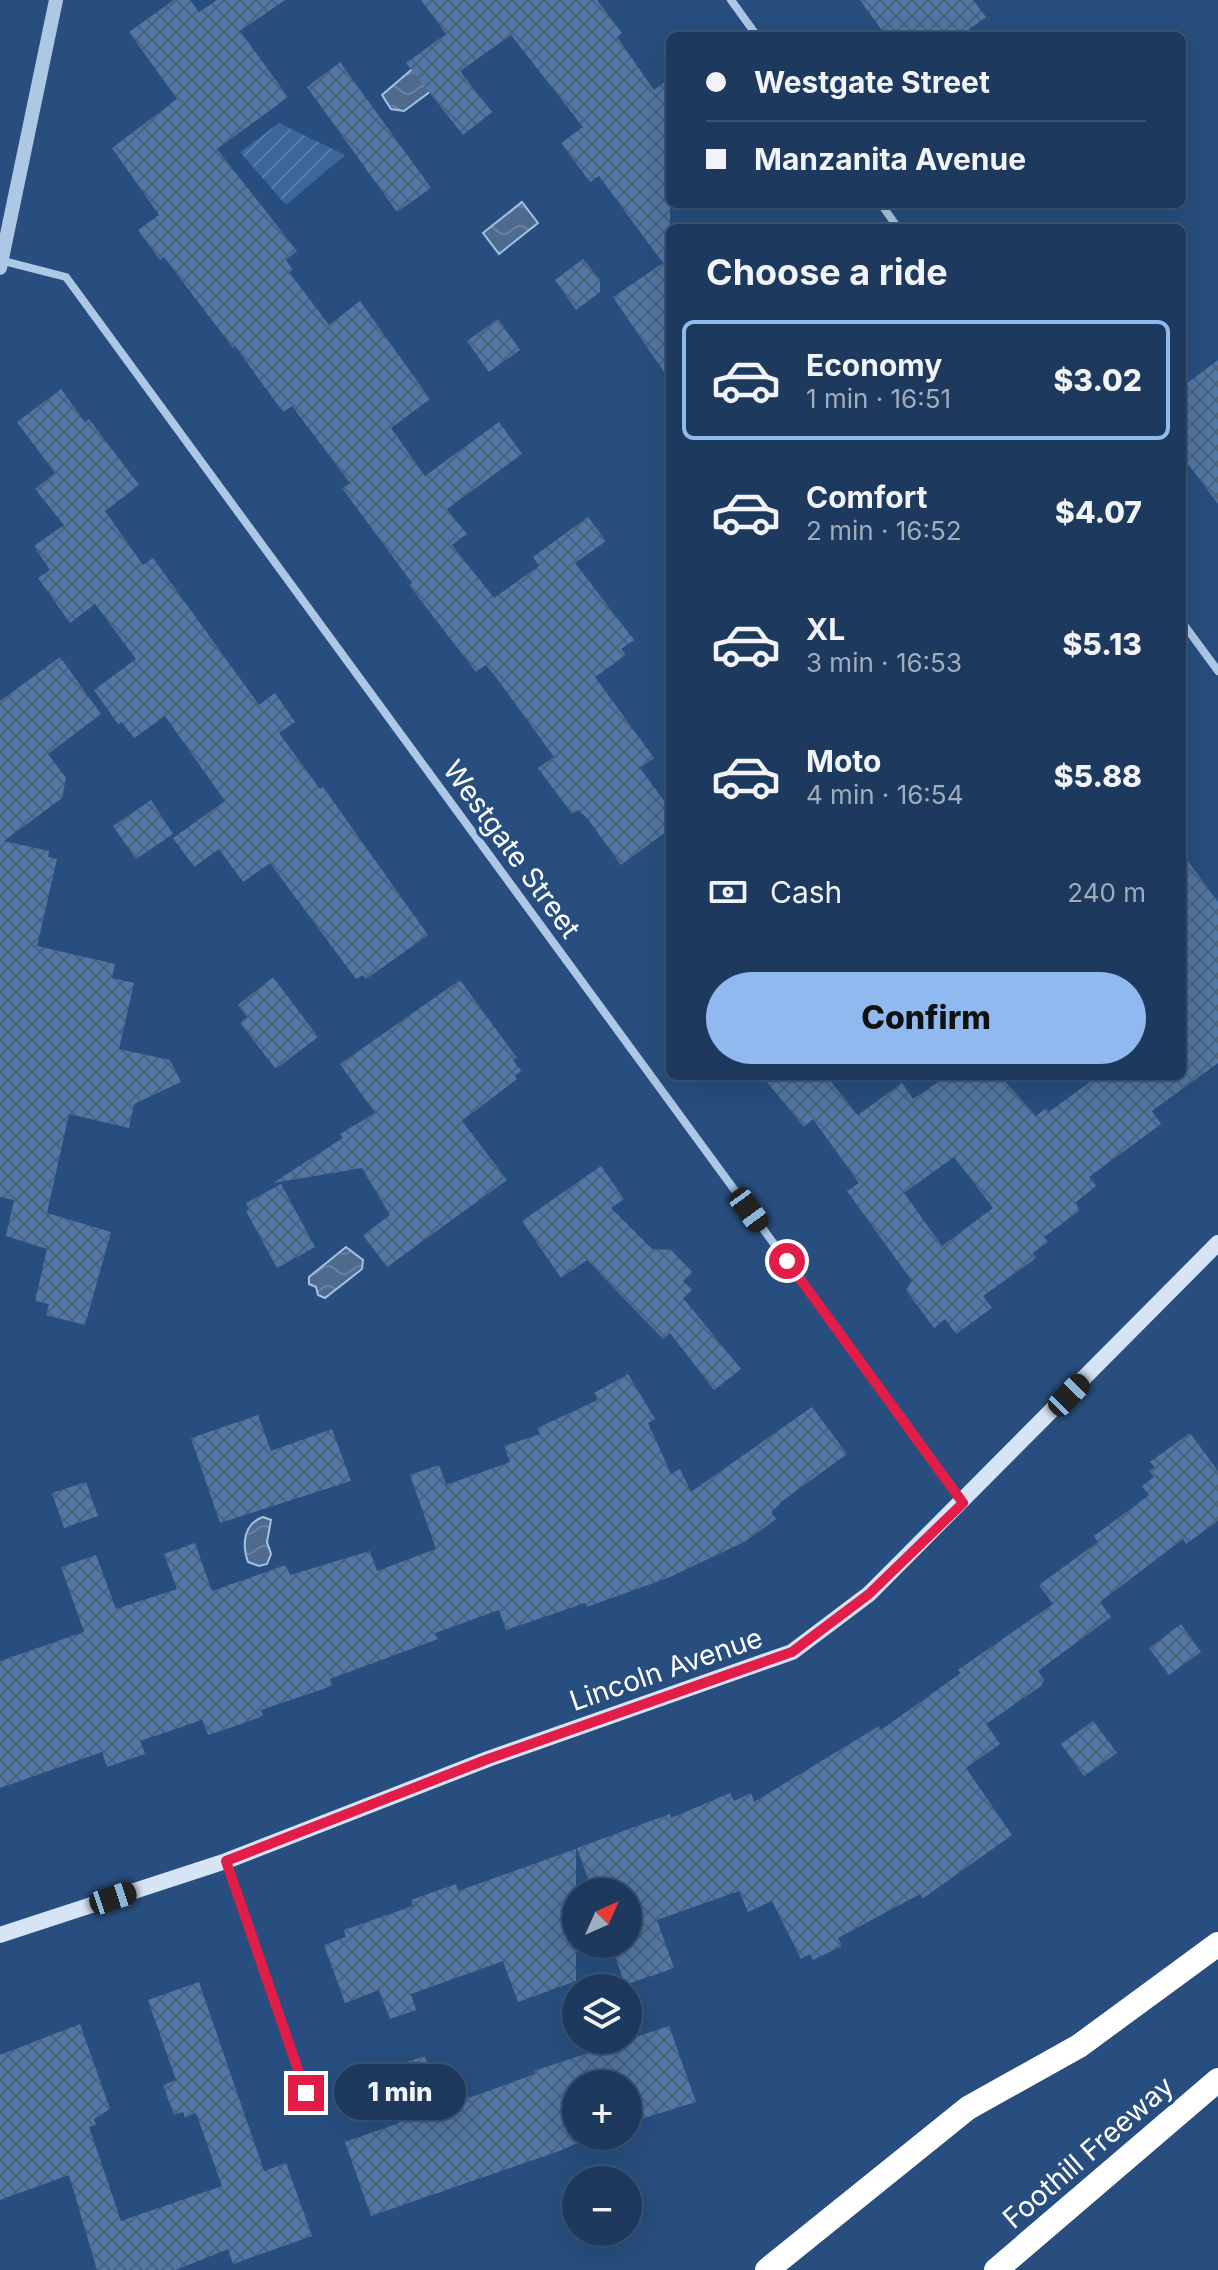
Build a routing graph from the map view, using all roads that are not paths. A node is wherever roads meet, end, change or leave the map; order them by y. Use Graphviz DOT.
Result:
graph roads {
  1 [pos="56,0"];
  2 [pos="731,0"];
  3 [pos="754,32"];
  4 [pos="1,262"];
  5 [pos="1186,627"];
  6 [pos="1218,671"];
  7 [pos="1218,1243"];
  8 [pos="963,1503"];
  9 [pos="226,1861"];
  10 [pos="0,1935"];
  11 [pos="1218,1944"];
  12 [pos="1218,2080"];
  13 [pos="306,2093"];
  14 [pos="767,2270"];
  15 [pos="996,2270"];
  1 -- 4 [label="street"];
  2 -- 3 [label="street"];
  4 -- 8 [label="street, Westgate Street"];
  5 -- 6 [label="street"];
  7 -- 8 [label="main road, Lincoln Avenue"];
  8 -- 9 [label="main road, Lincoln Avenue"];
  9 -- 10 [label="main road, Lincoln Avenue"];
  9 -- 13 [label="street"];
  11 -- 14 [label="highway"];
  12 -- 15 [label="highway, Foothill Freeway"];
}
